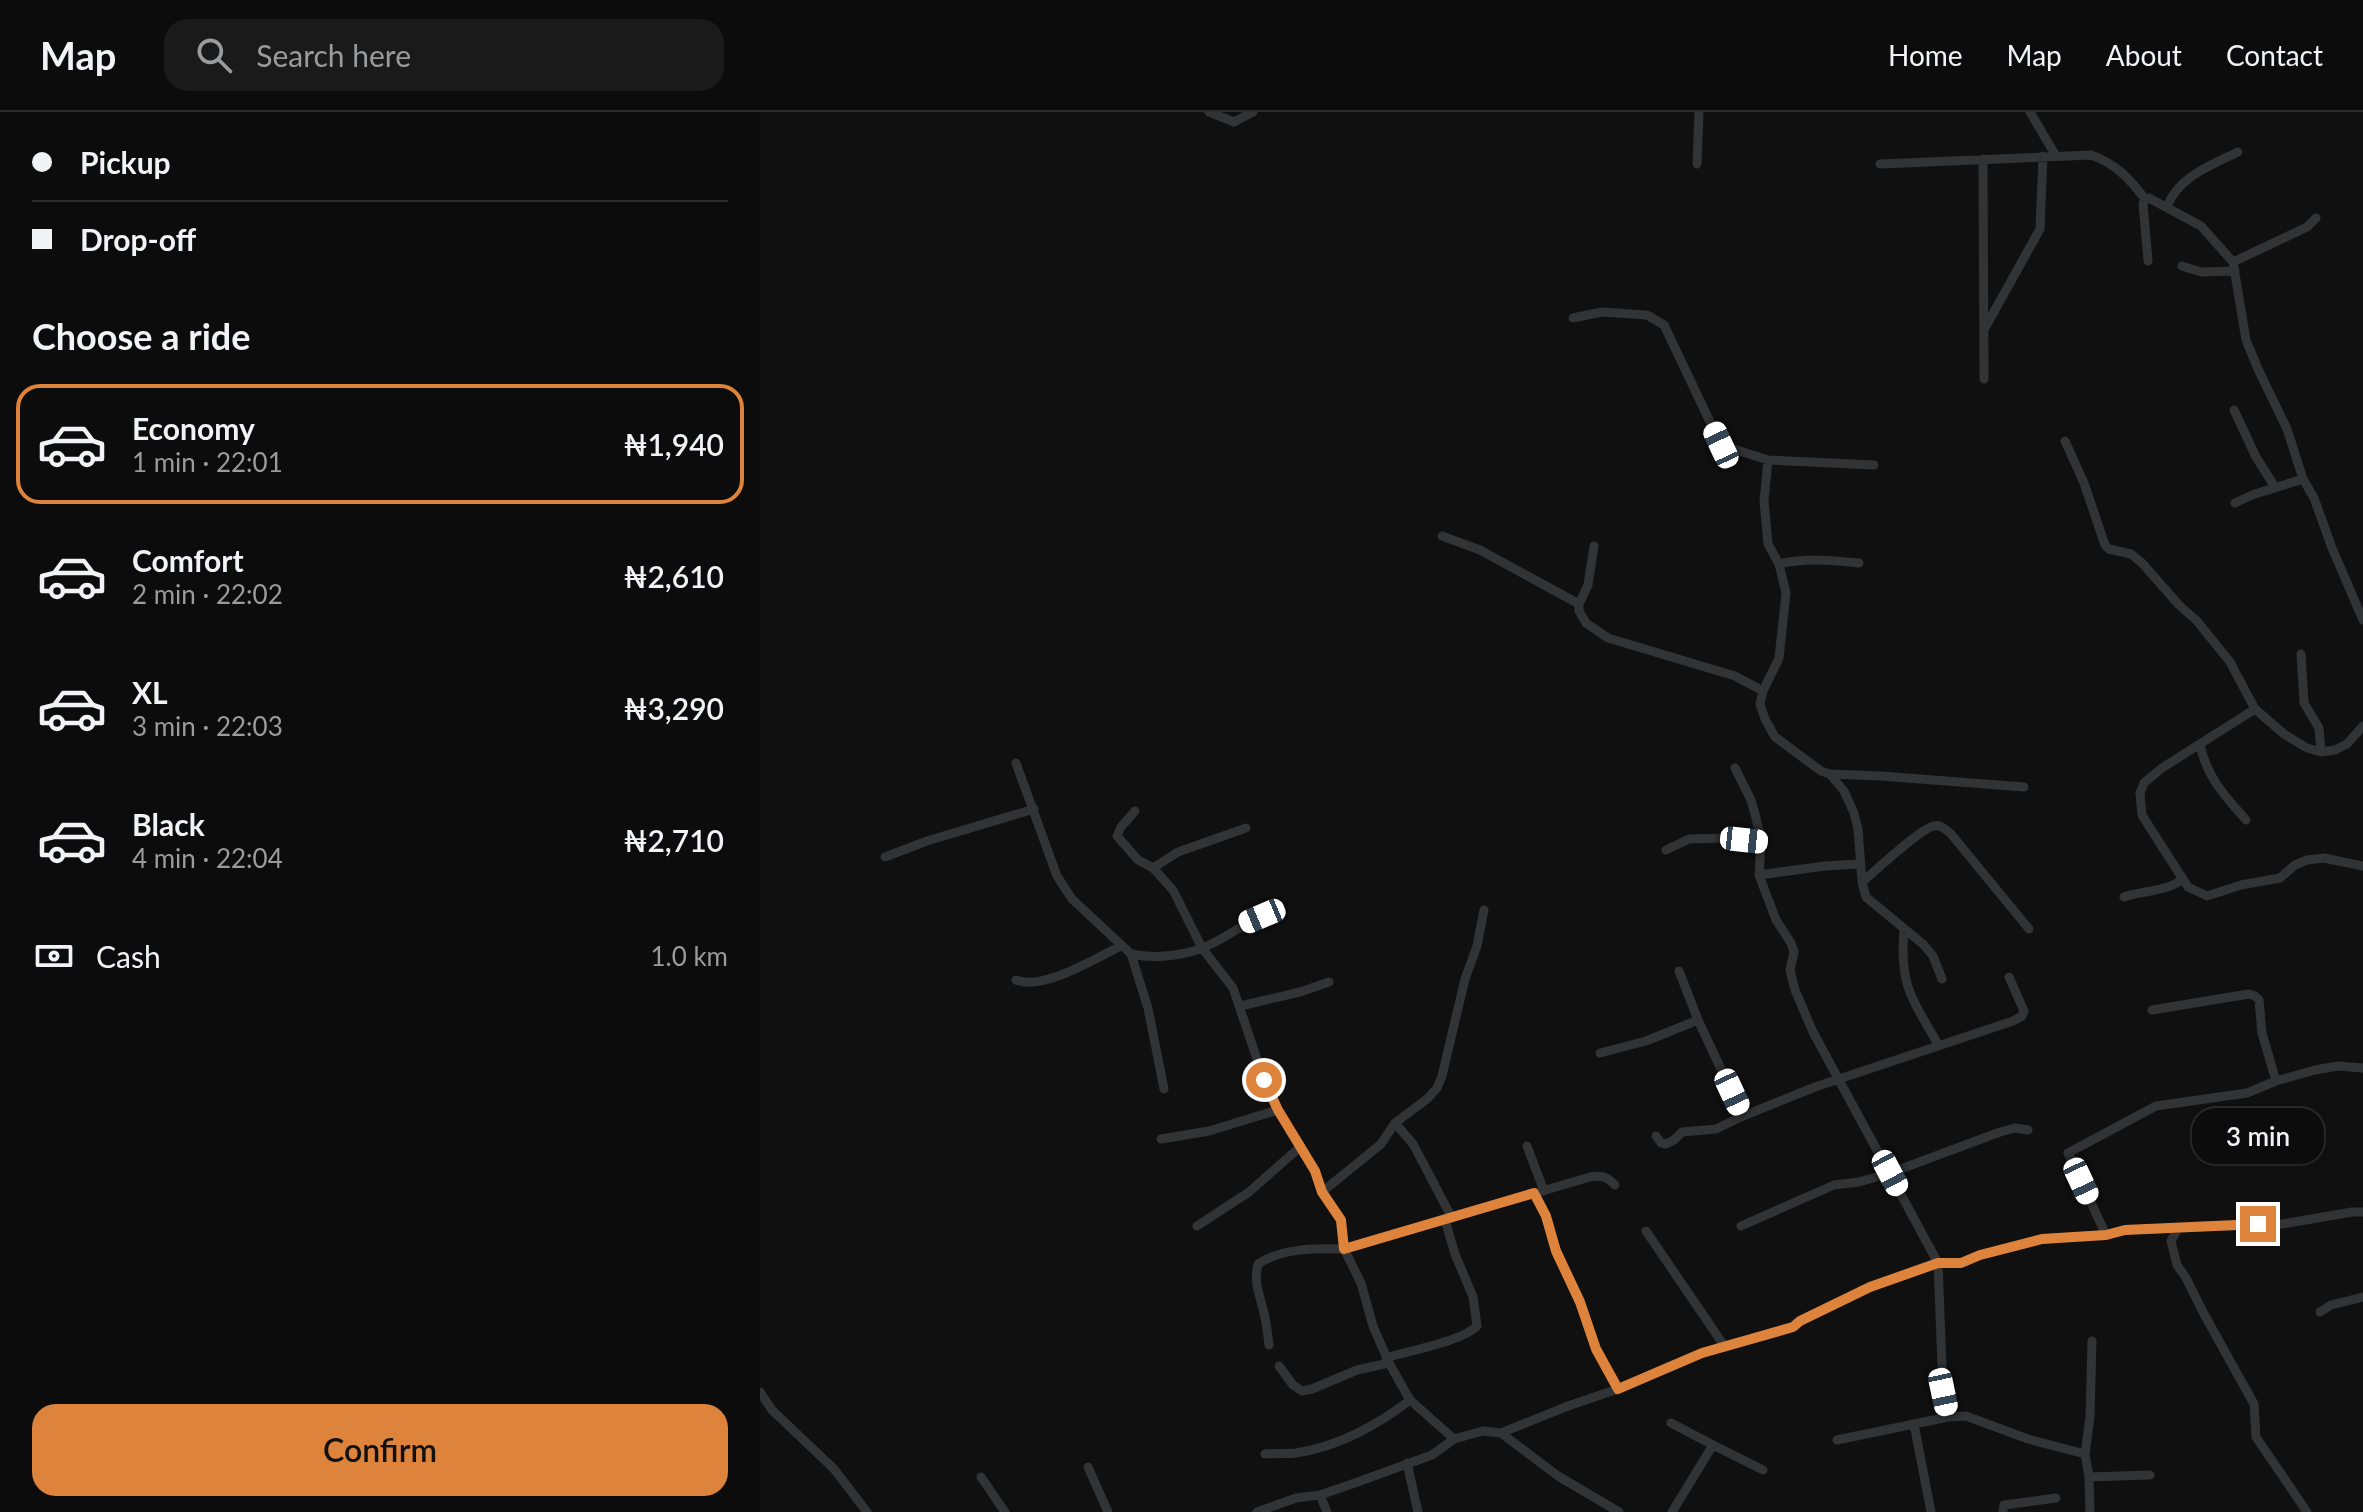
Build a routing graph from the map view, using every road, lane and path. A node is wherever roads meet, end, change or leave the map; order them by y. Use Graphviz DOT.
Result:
graph roads {
  1 [pos="1209,112"];
  2 [pos="1253,112"];
  3 [pos="1699,112"];
  4 [pos="2030,112"];
  5 [pos="2238,152"];
  6 [pos="2043,156"];
  7 [pos="2056,156"];
  8 [pos="1983,159"];
  9 [pos="1697,164"];
  10 [pos="1880,164"];
  11 [pos="2145,199"];
  12 [pos="2167,207"];
  13 [pos="2316,218"];
  14 [pos="2148,261"];
  15 [pos="2182,266"];
  16 [pos="2234,267"];
  17 [pos="1573,318"];
  18 [pos="1984,331"];
  19 [pos="1984,379"];
  20 [pos="2234,410"];
  21 [pos="2065,441"];
  22 [pos="1768,460"];
  23 [pos="1874,465"];
  24 [pos="2303,479"];
  25 [pos="2275,487"];
  26 [pos="2235,503"];
  27 [pos="1442,536"];
  28 [pos="1594,546"];
  29 [pos="1859,563"];
  30 [pos="1779,564"];
  31 [pos="1579,604"];
  32 [pos="2363,620"];
  33 [pos="2301,654"];
  34 [pos="1763,691"];
  35 [pos="2255,709"];
  36 [pos="2363,726"];
  37 [pos="2200,744"];
  38 [pos="2321,752"];
  39 [pos="1016,763"];
  40 [pos="1735,768"];
  41 [pos="1830,774"];
  42 [pos="2024,787"];
  43 [pos="1034,809"];
  44 [pos="1135,811"];
  45 [pos="2246,820"];
  46 [pos="1246,828"];
  47 [pos="1761,841"];
  48 [pos="1666,850"];
  49 [pos="885,857"];
  50 [pos="1859,864"];
  51 [pos="2363,866"];
  52 [pos="1153,868"];
  53 [pos="1759,875"];
  54 [pos="2183,879"];
  55 [pos="1862,882"];
  56 [pos="2124,897"];
  57 [pos="1484,910"];
  58 [pos="1262,916"];
  59 [pos="2029,929"];
  60 [pos="1904,931"];
  61 [pos="1121,946"];
  62 [pos="1202,948"];
  63 [pos="1131,954"];
  64 [pos="1679,971"];
  65 [pos="2009,977"];
  66 [pos="1942,979"];
  67 [pos="1016,980"];
  68 [pos="1329,982"];
  69 [pos="1240,1006"];
  70 [pos="2152,1010"];
  71 [pos="1698,1020"];
  72 [pos="1939,1046"];
  73 [pos="1600,1053"];
  74 [pos="2363,1068"];
  75 [pos="1839,1081"];
  76 [pos="2276,1081"];
  77 [pos="1164,1089"];
  78 [pos="1278,1110"];
  79 [pos="1743,1116"];
  80 [pos="1395,1123"];
  81 [pos="2028,1130"];
  82 [pos="1656,1136"];
  83 [pos="1161,1139"];
  84 [pos="1527,1146"];
  85 [pos="1300,1147"];
  86 [pos="1890,1173"];
  87 [pos="1615,1185"];
  88 [pos="1322,1192"];
  89 [pos="1539,1192"];
  90 [pos="2363,1212"];
  91 [pos="1448,1219"];
  92 [pos="1197,1226"];
  93 [pos="1741,1226"];
  94 [pos="2178,1228"];
  95 [pos="1646,1231"];
  96 [pos="2106,1235"];
  97 [pos="1344,1249"];
  98 [pos="1938,1263"];
  99 [pos="2363,1297"];
  100 [pos="2320,1312"];
  101 [pos="2092,1341"];
  102 [pos="1269,1345"];
  103 [pos="1725,1347"];
  104 [pos="1388,1360"];
  105 [pos="1279,1366"];
  106 [pos="1618,1389"];
  107 [pos="760,1392"];
  108 [pos="1410,1400"];
  109 [pos="1948,1417"];
  110 [pos="1671,1423"];
  111 [pos="1914,1424"];
  112 [pos="1501,1433"];
  113 [pos="1454,1439"];
  114 [pos="1837,1440"];
  115 [pos="1713,1445"];
  116 [pos="1265,1454"];
  117 [pos="2085,1454"];
  118 [pos="1407,1463"];
  119 [pos="1088,1467"];
  120 [pos="1763,1470"];
  121 [pos="2150,1475"];
  122 [pos="981,1477"];
  123 [pos="2089,1477"];
  124 [pos="1320,1495"];
  125 [pos="2056,1498"];
  126 [pos="867,1512"];
  127 [pos="1005,1512"];
  128 [pos="1108,1512"];
  129 [pos="1257,1512"];
  130 [pos="1327,1512"];
  131 [pos="1418,1512"];
  132 [pos="1619,1512"];
  133 [pos="1672,1512"];
  134 [pos="1931,1512"];
  135 [pos="2003,1512"];
  136 [pos="2090,1512"];
  137 [pos="2307,1512"];
  1 -- 2 [label="street"];
  3 -- 9 [label="street"];
  4 -- 7 [label="street"];
  5 -- 12 [label="street"];
  6 -- 7 [label="street"];
  6 -- 8 [label="street"];
  6 -- 18 [label="street"];
  7 -- 11 [label="street"];
  8 -- 10 [label="street"];
  8 -- 18 [label="street"];
  11 -- 12 [label="street"];
  11 -- 14 [label="street"];
  12 -- 16 [label="street"];
  13 -- 16 [label="street"];
  15 -- 16 [label="street"];
  16 -- 24 [label="street"];
  17 -- 22 [label="street"];
  18 -- 19 [label="street"];
  20 -- 25 [label="street"];
  21 -- 35 [label="street"];
  22 -- 23 [label="street"];
  22 -- 30 [label="street"];
  24 -- 25 [label="street"];
  24 -- 32 [label="street"];
  25 -- 26 [label="street"];
  27 -- 31 [label="street"];
  28 -- 31 [label="street"];
  29 -- 30 [label="street"];
  30 -- 34 [label="street"];
  31 -- 34 [label="street"];
  33 -- 38 [label="street"];
  34 -- 41 [label="street"];
  35 -- 37 [label="street"];
  35 -- 38 [label="street"];
  36 -- 38 [label="street"];
  37 -- 45 [label="street"];
  37 -- 54 [label="street"];
  39 -- 43 [label="street"];
  40 -- 47 [label="street"];
  41 -- 42 [label="street"];
  41 -- 50 [label="street"];
  43 -- 49 [label="street"];
  43 -- 61 [label="street"];
  44 -- 52 [label="street"];
  46 -- 52 [label="street"];
  47 -- 48 [label="street"];
  47 -- 53 [label="street"];
  50 -- 53 [label="street"];
  50 -- 55 [label="street"];
  51 -- 54 [label="street"];
  52 -- 62 [label="street"];
  53 -- 75 [label="street"];
  54 -- 56 [label="street"];
  55 -- 59 [label="street"];
  55 -- 60 [label="street"];
  57 -- 80 [label="street"];
  58 -- 62 [label="street"];
  60 -- 66 [label="street"];
  60 -- 72 [label="street"];
  61 -- 63 [label="street"];
  61 -- 67 [label="street"];
  62 -- 63 [label="street"];
  62 -- 69 [label="street"];
  63 -- 77 [label="street"];
  64 -- 71 [label="street"];
  65 -- 72 [label="street"];
  68 -- 69 [label="street"];
  69 -- 78 [label="street"];
  70 -- 76 [label="street"];
  71 -- 73 [label="street"];
  71 -- 79 [label="street"];
  72 -- 75 [label="street"];
  74 -- 76 [label="street"];
  75 -- 79 [label="street"];
  75 -- 86 [label="street"];
  76 -- 96 [label="street"];
  78 -- 83 [label="street"];
  78 -- 85 [label="street"];
  79 -- 82 [label="street"];
  80 -- 88 [label="street"];
  80 -- 91 [label="street"];
  81 -- 86 [label="street"];
  84 -- 89 [label="street"];
  85 -- 88 [label="street"];
  85 -- 92 [label="street"];
  86 -- 93 [label="street"];
  86 -- 98 [label="street"];
  87 -- 89 [label="street"];
  88 -- 97 [label="street"];
  89 -- 91 [label="street"];
  89 -- 106 [label="street"];
  90 -- 94 [label="street"];
  91 -- 97 [label="street"];
  91 -- 104 [label="street"];
  94 -- 96 [label="street"];
  94 -- 137 [label="street"];
  95 -- 103 [label="street"];
  96 -- 98 [label="street"];
  97 -- 102 [label="street"];
  97 -- 104 [label="street"];
  98 -- 103 [label="street"];
  98 -- 109 [label="street"];
  99 -- 100 [label="street"];
  101 -- 117 [label="street"];
  103 -- 106 [label="street"];
  104 -- 105 [label="street"];
  104 -- 108 [label="street"];
  106 -- 112 [label="street"];
  107 -- 126 [label="street"];
  108 -- 113 [label="street"];
  108 -- 116 [label="street"];
  109 -- 111 [label="street"];
  109 -- 117 [label="street"];
  110 -- 115 [label="street"];
  111 -- 114 [label="street"];
  111 -- 134 [label="street"];
  112 -- 113 [label="street"];
  112 -- 132 [label="street"];
  113 -- 118 [label="street"];
  115 -- 120 [label="street"];
  115 -- 133 [label="street"];
  117 -- 123 [label="street"];
  118 -- 124 [label="street"];
  118 -- 131 [label="street"];
  119 -- 128 [label="street"];
  121 -- 123 [label="street"];
  122 -- 127 [label="street"];
  123 -- 136 [label="street"];
  124 -- 129 [label="street"];
  124 -- 130 [label="street"];
  125 -- 135 [label="street"];
}
